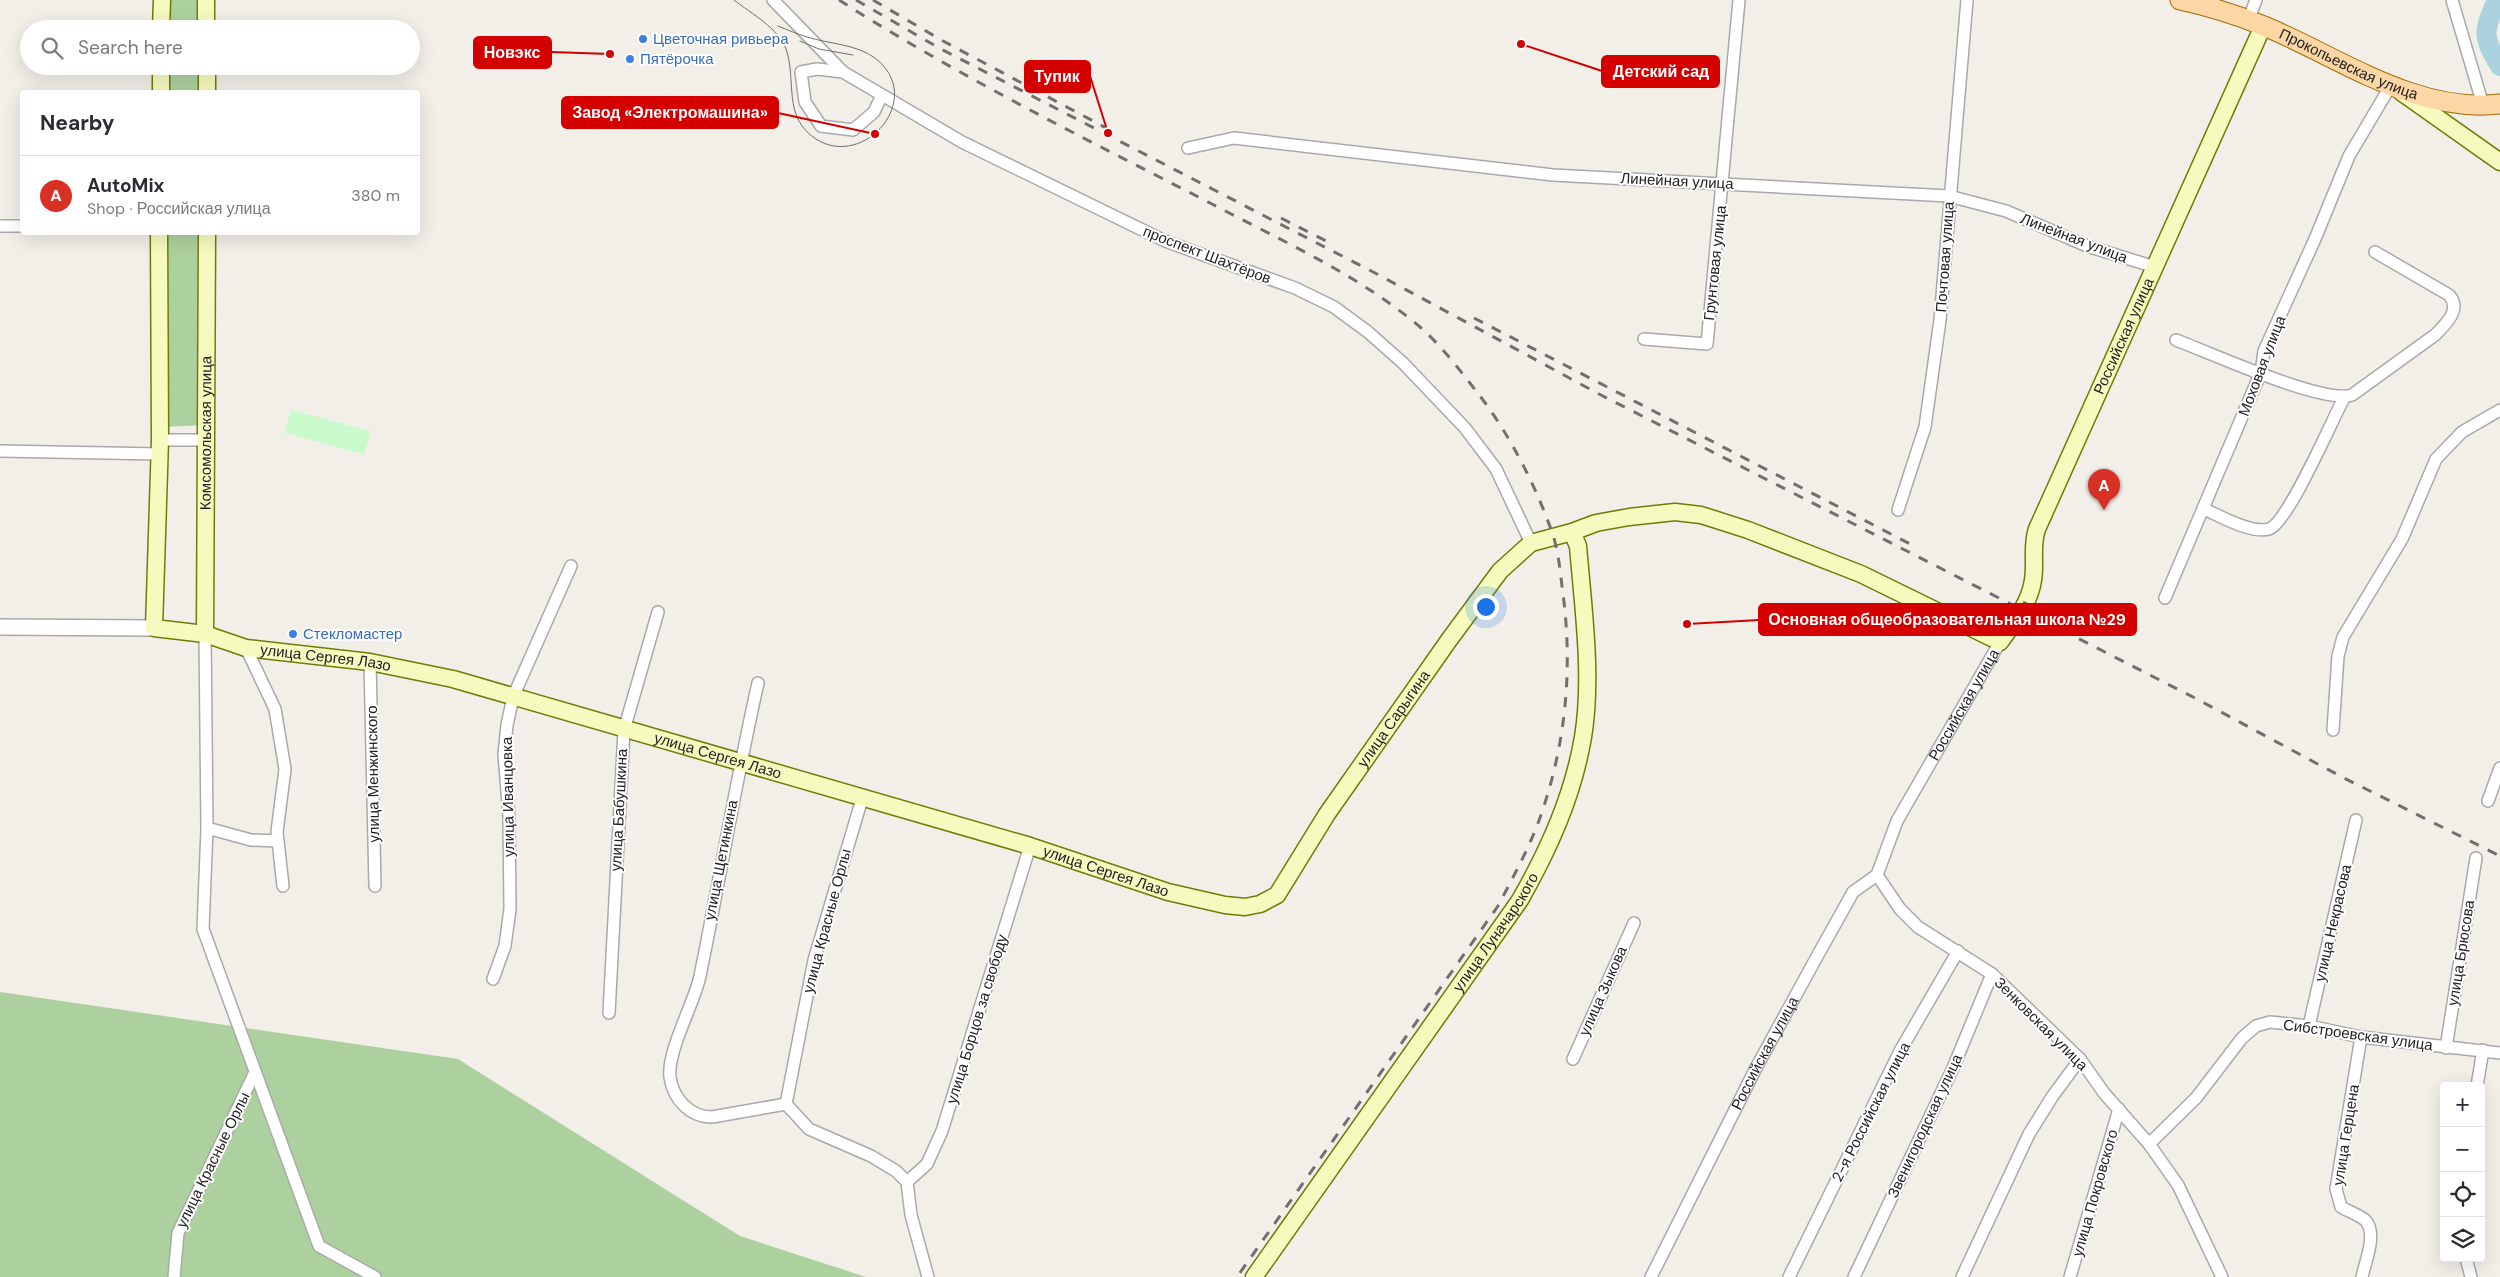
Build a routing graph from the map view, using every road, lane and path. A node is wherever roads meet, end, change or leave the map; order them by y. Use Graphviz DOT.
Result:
graph roads {
  1 [pos="162,0"];
  2 [pos="206,0"];
  3 [pos="772,0"];
  4 [pos="1739,0"];
  5 [pos="1967,0"];
  6 [pos="2180,0"];
  7 [pos="2256,0"];
  8 [pos="2452,0"];
  9 [pos="161,20"];
  10 [pos="206,20"];
  11 [pos="2256,23"];
  12 [pos="843,72"];
  13 [pos="161,75"];
  14 [pos="207,75"];
  15 [pos="2391,85"];
  16 [pos="161,90"];
  17 [pos="207,90"];
  18 [pos="881,96"];
  19 [pos="2492,105"];
  20 [pos="1188,148"];
  21 [pos="2500,162"];
  22 [pos="1722,182"];
  23 [pos="1949,196"];
  24 [pos="0,226"];
  25 [pos="20,226"];
  26 [pos="159,235"];
  27 [pos="207,235"];
  28 [pos="2376,252"];
  29 [pos="2156,267"];
  30 [pos="1644,339"];
  31 [pos="2176,340"];
  32 [pos="2262,372"];
  33 [pos="2344,398"];
  34 [pos="2500,410"];
  35 [pos="205,440"];
  36 [pos="159,447"];
  37 [pos="0,451"];
  38 [pos="2204,509"];
  39 [pos="1898,510"];
  40 [pos="1572,532"];
  41 [pos="1531,542"];
  42 [pos="571,566"];
  43 [pos="2165,598"];
  44 [pos="658,612"];
  45 [pos="0,627"];
  46 [pos="154,628"];
  47 [pos="205,634"];
  48 [pos="2000,642"];
  49 [pos="246,648"];
  50 [pos="370,662"];
  51 [pos="758,683"];
  52 [pos="513,697"];
  53 [pos="624,730"];
  54 [pos="2333,730"];
  55 [pos="740,763"];
  56 [pos="2500,768"];
  57 [pos="862,798"];
  58 [pos="2488,801"];
  59 [pos="2356,820"];
  60 [pos="207,828"];
  61 [pos="277,841"];
  62 [pos="1030,846"];
  63 [pos="2476,858"];
  64 [pos="1877,875"];
  65 [pos="282,886"];
  66 [pos="376,886"];
  67 [pos="1225,905"];
  68 [pos="1634,923"];
  69 [pos="1958,951"];
  70 [pos="1992,974"];
  71 [pos="493,979"];
  72 [pos="609,1013"];
  73 [pos="2309,1026"];
  74 [pos="2361,1037"];
  75 [pos="2446,1048"];
  76 [pos="2483,1050"];
  77 [pos="2500,1053"];
  78 [pos="1573,1059"];
  79 [pos="2080,1059"];
  80 [pos="254,1074"];
  81 [pos="2478,1082"];
  82 [pos="786,1104"];
  83 [pos="2119,1109"];
  84 [pos="2149,1144"];
  85 [pos="907,1182"];
  86 [pos="2467,1262"];
  87 [pos="174,1277"];
  88 [pos="375,1277"];
  89 [pos="928,1277"];
  90 [pos="1254,1277"];
  91 [pos="1651,1277"];
  92 [pos="1789,1277"];
  93 [pos="1854,1277"];
  94 [pos="1962,1277"];
  95 [pos="2070,1277"];
  96 [pos="2222,1277"];
  97 [pos="2362,1277"];
  98 [pos="2471,1277"];
  1 -- 9 [label="main road"];
  2 -- 10 [label="main road"];
  3 -- 12 [label="street, проспект Шахтёров"];
  4 -- 22 [label="street, Грунтовая улица"];
  5 -- 23 [label="street, Почтовая улица"];
  6 -- 11 [label="main road, Прокопьевская улица"];
  7 -- 11 [label="street"];
  8 -- 19 [label="street"];
  11 -- 15 [label="main road, Прокопьевская улица"];
  11 -- 29 [label="main road, Российская улица"];
  12 -- 18 [label="street, проспект Шахтёров"];
  12 -- 18 [label="street"];
  13 -- 16 [label="main road"];
  14 -- 17 [label="main road"];
  15 -- 19 [label="main road"];
  15 -- 21 [label="main road, Прокопьевская улица"];
  15 -- 32 [label="street, Моховая улица"];
  18 -- 41 [label="street, проспект Шахтёров"];
  20 -- 22 [label="street, Линейная улица"];
  22 -- 23 [label="street, Линейная улица"];
  22 -- 30 [label="street, Грунтовая улица"];
  23 -- 29 [label="street, Линейная улица"];
  23 -- 39 [label="street, Почтовая улица"];
  24 -- 25 [label="street"];
  26 -- 36 [label="main road"];
  27 -- 35 [label="main road, Комсомольская улица"];
  28 -- 33 [label="street"];
  29 -- 48 [label="main road, Российская улица"];
  31 -- 32 [label="street"];
  32 -- 33 [label="street"];
  32 -- 38 [label="street, Моховая улица"];
  33 -- 38 [label="street"];
  34 -- 54 [label="street"];
  35 -- 36 [label="street"];
  35 -- 47 [label="main road, Комсомольская улица"];
  36 -- 37 [label="street"];
  36 -- 46 [label="main road"];
  38 -- 43 [label="street, Моховая улица"];
  40 -- 41 [label="main road, улица Сарыгина"];
  40 -- 48 [label="main road, улица Сарыгина"];
  40 -- 90 [label="main road, улица Луначарского"];
  41 -- 67 [label="main road, улица Сарыгина"];
  42 -- 52 [label="street, улица Иванцовка"];
  44 -- 53 [label="street, улица Бабушкина"];
  45 -- 46 [label="street"];
  46 -- 47 [label="main road, улица Сергея Лазо"];
  47 -- 49 [label="main road, улица Сергея Лазо"];
  47 -- 60 [label="street"];
  48 -- 64 [label="street, Российская улица"];
  49 -- 50 [label="main road, улица Сергея Лазо"];
  49 -- 61 [label="street"];
  50 -- 52 [label="main road, улица Сергея Лазо"];
  50 -- 66 [label="street, улица Менжинского"];
  51 -- 55 [label="street, улица Щетинкина"];
  52 -- 53 [label="main road, улица Сергея Лазо"];
  52 -- 71 [label="street, улица Иванцовка"];
  53 -- 55 [label="main road, улица Сергея Лазо"];
  53 -- 72 [label="street, улица Бабушкина"];
  55 -- 57 [label="main road, улица Сергея Лазо"];
  55 -- 82 [label="street, улица Щетинкина"];
  56 -- 58 [label="street"];
  57 -- 62 [label="main road, улица Сергея Лазо"];
  57 -- 82 [label="street, улица Красные Орлы"];
  59 -- 73 [label="street, улица Некрасова"];
  60 -- 61 [label="street"];
  60 -- 80 [label="street"];
  61 -- 65 [label="street"];
  62 -- 67 [label="main road, улица Сергея Лазо"];
  62 -- 85 [label="street, улица Борцов за свободу"];
  63 -- 75 [label="street, улица Брюсова"];
  64 -- 69 [label="street, Зенковская улица"];
  64 -- 91 [label="street, Российская улица"];
  68 -- 78 [label="street, улица Зыкова"];
  69 -- 70 [label="street, Зенковская улица"];
  69 -- 92 [label="street, 2-я Российская улица"];
  70 -- 79 [label="street, Зенковская улица"];
  70 -- 93 [label="street, Звенигородская улица"];
  73 -- 74 [label="street, Сибстроевская улица"];
  73 -- 84 [label="street, Сибстроевская улица"];
  74 -- 75 [label="street, Сибстроевская улица"];
  74 -- 97 [label="street, улица Герцена"];
  75 -- 76 [label="street, Сибстроевская улица"];
  76 -- 77 [label="street, Сибстроевская улица"];
  76 -- 81 [label="street"];
  79 -- 83 [label="street, Зенковская улица"];
  79 -- 94 [label="street"];
  80 -- 87 [label="street, улица Красные Орлы"];
  80 -- 88 [label="street"];
  82 -- 85 [label="street"];
  83 -- 84 [label="street, Зенковская улица"];
  83 -- 95 [label="street, улица Покровского"];
  84 -- 96 [label="street, Зенковская улица"];
  85 -- 89 [label="street"];
  86 -- 98 [label="street"];
}
